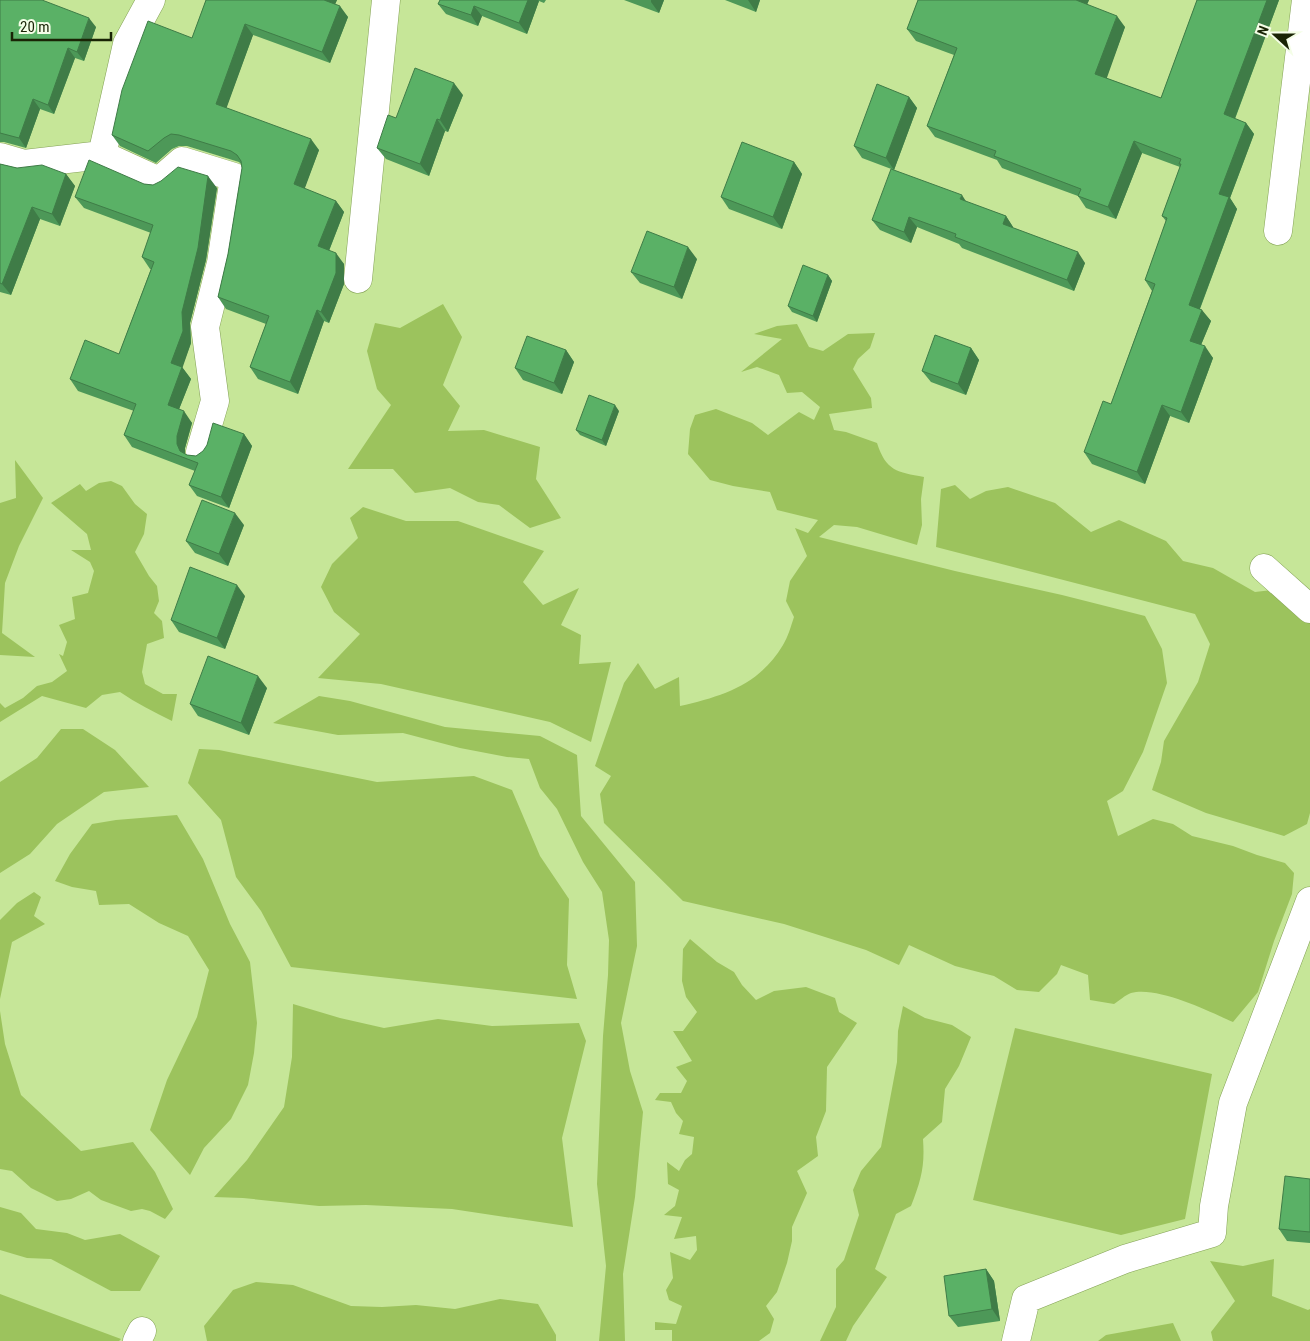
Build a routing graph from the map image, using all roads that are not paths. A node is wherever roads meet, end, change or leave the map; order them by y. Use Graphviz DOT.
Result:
graph roads {
  1 [pos="151,0"];
  2 [pos="386,0"];
  3 [pos="1306,0"];
  4 [pos="102,155"];
  5 [pos="0,157"];
  6 [pos="1278,231"];
  7 [pos="358,279"];
  8 [pos="200,452"];
  9 [pos="1264,568"];
  10 [pos="1310,609"];
  11 [pos="1310,901"];
  12 [pos="1016,1341"];
  1 -- 4 [label="street"];
  2 -- 7 [label="street"];
  3 -- 6 [label="street"];
  4 -- 5 [label="street"];
  4 -- 8 [label="street"];
  9 -- 10 [label="street"];
  11 -- 12 [label="street"];
}
